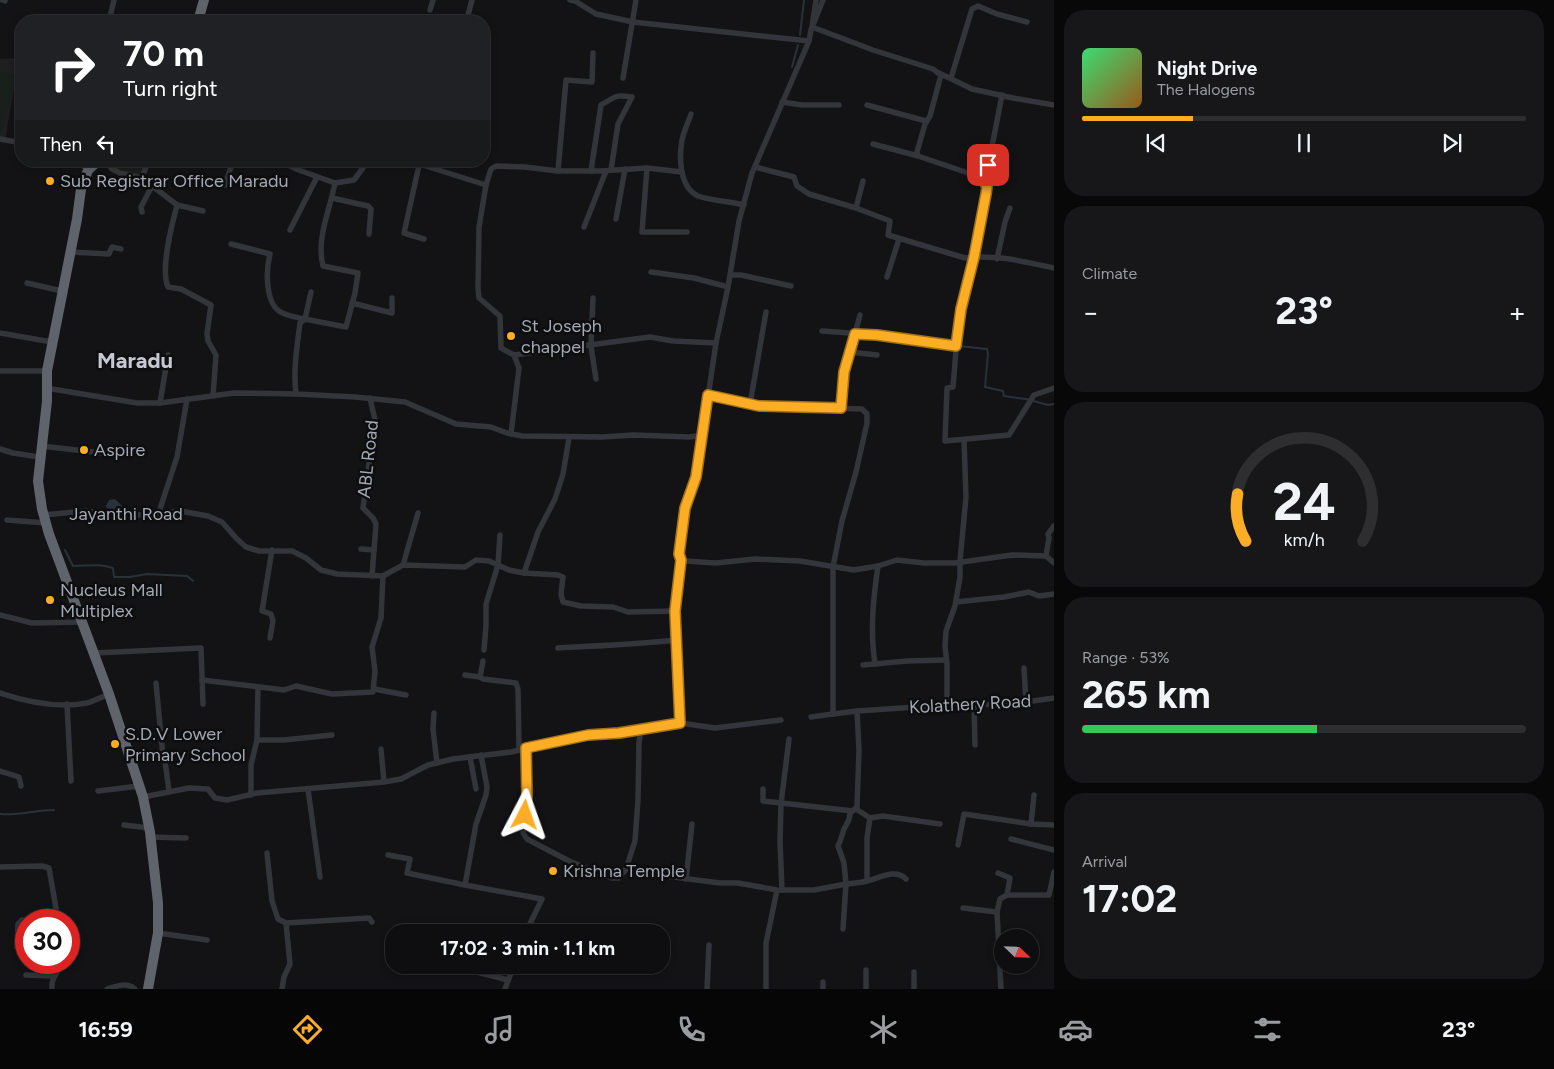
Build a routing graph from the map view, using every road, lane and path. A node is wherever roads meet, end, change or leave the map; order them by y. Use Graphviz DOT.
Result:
graph roads {
  1 [pos="114,0"];
  2 [pos="204,0"];
  3 [pos="433,0"];
  4 [pos="472,0"];
  5 [pos="574,0"];
  6 [pos="636,0"];
  7 [pos="816,0"];
  8 [pos="823,0"];
  9 [pos="430,10"];
  10 [pos="110,15"];
  11 [pos="200,15"];
  12 [pos="468,15"];
  13 [pos="633,22"];
  14 [pos="1027,22"];
  15 [pos="812,27"];
  16 [pos="809,41"];
  17 [pos="593,53"];
  18 [pos="938,72"];
  19 [pos="623,78"];
  20 [pos="951,78"];
  21 [pos="1002,95"];
  22 [pos="782,102"];
  23 [pos="1054,104"];
  24 [pos="839,105"];
  25 [pos="867,105"];
  26 [pos="691,114"];
  27 [pos="926,121"];
  28 [pos="0,140"];
  29 [pos="15,142"];
  30 [pos="873,144"];
  31 [pos="918,156"];
  32 [pos="754,166"];
  33 [pos="85,167"];
  34 [pos="91,167"];
  35 [pos="110,167"];
  36 [pos="146,167"];
  37 [pos="232,167"];
  38 [pos="294,167"];
  39 [pos="364,167"];
  40 [pos="419,167"];
  41 [pos="432,167"];
  42 [pos="647,168"];
  43 [pos="626,169"];
  44 [pos="88,170"];
  45 [pos="608,170"];
  46 [pos="558,171"];
  47 [pos="591,171"];
  48 [pos="682,172"];
  49 [pos="142,178"];
  50 [pos="317,178"];
  51 [pos="863,180"];
  52 [pos="335,183"];
  53 [pos="985,183"];
  54 [pos="225,185"];
  55 [pos="486,185"];
  56 [pos="152,186"];
  57 [pos="332,198"];
  58 [pos="744,204"];
  59 [pos="177,205"];
  60 [pos="856,208"];
  61 [pos="1010,208"];
  62 [pos="203,211"];
  63 [pos="142,212"];
  64 [pos="616,219"];
  65 [pos="584,227"];
  66 [pos="290,230"];
  67 [pos="687,232"];
  68 [pos="369,234"];
  69 [pos="424,239"];
  70 [pos="899,239"];
  71 [pos="231,244"];
  72 [pos="121,249"];
  73 [pos="70,252"];
  74 [pos="974,257"];
  75 [pos="997,259"];
  76 [pos="1054,268"];
  77 [pos="651,272"];
  78 [pos="731,275"];
  79 [pos="887,277"];
  80 [pos="27,284"];
  81 [pos="791,286"];
  82 [pos="728,288"];
  83 [pos="62,291"];
  84 [pos="311,292"];
  85 [pos="392,298"];
  86 [pos="593,298"];
  87 [pos="352,304"];
  88 [pos="766,312"];
  89 [pos="860,315"];
  90 [pos="305,319"];
  91 [pos="822,331"];
  92 [pos="0,333"];
  93 [pos="855,334"];
  94 [pos="52,342"];
  95 [pos="716,344"];
  96 [pos="591,346"];
  97 [pos="956,346"];
  98 [pos="850,352"];
  99 [pos="168,355"];
  100 [pos="514,355"];
  101 [pos="877,355"];
  102 [pos="0,371"];
  103 [pos="47,371"];
  104 [pos="596,379"];
  105 [pos="46,388"];
  106 [pos="1054,388"];
  107 [pos="296,394"];
  108 [pos="708,395"];
  109 [pos="214,396"];
  110 [pos="370,398"];
  111 [pos="187,399"];
  112 [pos="160,403"];
  113 [pos="750,404"];
  114 [pos="841,408"];
  115 [pos="512,434"];
  116 [pos="702,435"];
  117 [pos="569,438"];
  118 [pos="964,440"];
  119 [pos="0,449"];
  120 [pos="40,451"];
  121 [pos="120,455"];
  122 [pos="159,512"];
  123 [pos="418,513"];
  124 [pos="45,519"];
  125 [pos="7,520"];
  126 [pos="1054,526"];
  127 [pos="500,535"];
  128 [pos="361,549"];
  129 [pos="272,550"];
  130 [pos="374,550"];
  131 [pos="1046,556"];
  132 [pos="681,560"];
  133 [pos="960,562"];
  134 [pos="1054,563"];
  135 [pos="403,565"];
  136 [pos="498,565"];
  137 [pos="878,566"];
  138 [pos="833,567"];
  139 [pos="524,573"];
  140 [pos="372,576"];
  141 [pos="383,576"];
  142 [pos="1054,594"];
  143 [pos="956,602"];
  144 [pos="675,611"];
  145 [pos="0,615"];
  146 [pos="82,622"];
  147 [pos="270,638"];
  148 [pos="677,640"];
  149 [pos="558,648"];
  150 [pos="484,650"];
  151 [pos="94,653"];
  152 [pos="483,660"];
  153 [pos="946,660"];
  154 [pos="875,664"];
  155 [pos="863,665"];
  156 [pos="1024,668"];
  157 [pos="465,675"];
  158 [pos="480,677"];
  159 [pos="202,680"];
  160 [pos="156,684"];
  161 [pos="258,687"];
  162 [pos="374,689"];
  163 [pos="0,693"];
  164 [pos="109,694"];
  165 [pos="406,695"];
  166 [pos="1054,698"];
  167 [pos="1026,702"];
  168 [pos="67,704"];
  169 [pos="203,704"];
  170 [pos="948,705"];
  171 [pos="974,705"];
  172 [pos="857,710"];
  173 [pos="434,713"];
  174 [pos="833,714"];
  175 [pos="812,717"];
  176 [pos="781,720"];
  177 [pos="680,723"];
  178 [pos="641,729"];
  179 [pos="332,735"];
  180 [pos="789,739"];
  181 [pos="257,740"];
  182 [pos="975,745"];
  183 [pos="526,748"];
  184 [pos="381,749"];
  185 [pos="519,750"];
  186 [pos="481,755"];
  187 [pos="470,757"];
  188 [pos="437,763"];
  189 [pos="0,771"];
  190 [pos="70,781"];
  191 [pos="384,782"];
  192 [pos="20,786"];
  193 [pos="139,786"];
  194 [pos="308,789"];
  195 [pos="476,789"];
  196 [pos="763,789"];
  197 [pos="98,791"];
  198 [pos="169,791"];
  199 [pos="251,794"];
  200 [pos="1034,795"];
  201 [pos="143,797"];
  202 [pos="781,804"];
  203 [pos="854,810"];
  204 [pos="870,818"];
  205 [pos="692,824"];
  206 [pos="940,824"];
  207 [pos="1031,824"];
  208 [pos="124,825"];
  209 [pos="1054,825"];
  210 [pos="150,832"];
  211 [pos="186,838"];
  212 [pos="1011,839"];
  213 [pos="958,846"];
  214 [pos="1054,850"];
  215 [pos="267,853"];
  216 [pos="388,855"];
  217 [pos="0,867"];
  218 [pos="626,869"];
  219 [pos="1054,872"];
  220 [pos="998,873"];
  221 [pos="320,877"];
  222 [pos="686,878"];
  223 [pos="906,880"];
  224 [pos="867,881"];
  225 [pos="846,884"];
  226 [pos="465,885"];
  227 [pos="780,890"];
  228 [pos="1006,895"];
  229 [pos="963,908"];
  230 [pos="56,909"];
  231 [pos="998,912"];
  232 [pos="372,922"];
  233 [pos="286,923"];
  234 [pos="530,924"];
  235 [pos="842,928"];
  236 [pos="158,933"];
  237 [pos="206,940"];
  238 [pos="709,945"];
  239 [pos="866,970"];
  240 [pos="914,972"];
  241 [pos="56,974"];
  242 [pos="485,974"];
  243 [pos="510,974"];
  244 [pos="26,975"];
  245 [pos="54,976"];
  246 [pos="508,980"];
  247 [pos="823,982"];
  248 [pos="52,989"];
  249 [pos="107,989"];
  250 [pos="135,989"];
  251 [pos="148,989"];
  252 [pos="282,989"];
  253 [pos="505,989"];
  254 [pos="707,989"];
  255 [pos="766,989"];
  256 [pos="823,989"];
  257 [pos="866,989"];
  258 [pos="914,989"];
  259 [pos="1002,989"];
  1 -- 10 [label="street"];
  2 -- 11 [label="highway"];
  3 -- 9 [label="street"];
  4 -- 12 [label="street"];
  5 -- 13 [label="street"];
  6 -- 13 [label="street"];
  7 -- 15 [label="street"];
  8 -- 15 [label="street"];
  13 -- 16 [label="street"];
  13 -- 19 [label="street"];
  14 -- 20 [label="street"];
  15 -- 16 [label="street"];
  15 -- 18 [label="street"];
  16 -- 22 [label="street"];
  17 -- 46 [label="street"];
  18 -- 20 [label="street"];
  18 -- 27 [label="street"];
  20 -- 21 [label="street"];
  21 -- 23 [label="street"];
  21 -- 53 [label="street"];
  22 -- 24 [label="street"];
  22 -- 32 [label="street"];
  25 -- 27 [label="street"];
  26 -- 48 [label="street"];
  27 -- 31 [label="street"];
  28 -- 29 [label="street"];
  30 -- 31 [label="street"];
  31 -- 53 [label="street"];
  32 -- 58 [label="street"];
  32 -- 60 [label="street"];
  33 -- 44 [label="street"];
  34 -- 44 [label="highway"];
  35 -- 49 [label="street"];
  36 -- 49 [label="street"];
  37 -- 54 [label="street"];
  38 -- 50 [label="street"];
  39 -- 52 [label="street"];
  40 -- 69 [label="street"];
  41 -- 55 [label="street"];
  42 -- 43 [label="street"];
  42 -- 48 [label="street"];
  42 -- 67 [label="street"];
  43 -- 45 [label="street"];
  43 -- 64 [label="street"];
  44 -- 73 [label="highway"];
  45 -- 47 [label="street"];
  45 -- 47 [label="street"];
  45 -- 65 [label="street"];
  46 -- 47 [label="street"];
  46 -- 55 [label="street"];
  48 -- 58 [label="street"];
  49 -- 56 [label="street"];
  50 -- 52 [label="street"];
  50 -- 66 [label="street"];
  51 -- 60 [label="street"];
  52 -- 57 [label="street"];
  53 -- 74 [label="street"];
  55 -- 100 [label="street"];
  56 -- 59 [label="street"];
  56 -- 63 [label="street"];
  57 -- 68 [label="street"];
  57 -- 87 [label="street"];
  58 -- 78 [label="street"];
  59 -- 62 [label="street"];
  59 -- 109 [label="street"];
  60 -- 70 [label="street"];
  61 -- 75 [label="street"];
  70 -- 74 [label="street"];
  70 -- 79 [label="street"];
  71 -- 90 [label="street"];
  72 -- 73 [label="street"];
  73 -- 83 [label="highway"];
  74 -- 75 [label="street"];
  74 -- 97 [label="street"];
  75 -- 76 [label="street"];
  77 -- 82 [label="street"];
  78 -- 81 [label="street"];
  78 -- 82 [label="street"];
  80 -- 83 [label="street"];
  82 -- 95 [label="street"];
  83 -- 94 [label="highway"];
  84 -- 90 [label="street"];
  85 -- 87 [label="street"];
  86 -- 96 [label="street"];
  87 -- 90 [label="street"];
  88 -- 113 [label="street"];
  89 -- 93 [label="street"];
  90 -- 107 [label="street"];
  91 -- 93 [label="street"];
  92 -- 94 [label="street"];
  93 -- 97 [label="street"];
  93 -- 98 [label="street"];
  94 -- 103 [label="highway"];
  95 -- 96 [label="street"];
  95 -- 108 [label="street"];
  96 -- 100 [label="street"];
  96 -- 104 [label="street"];
  97 -- 118 [label="street"];
  98 -- 101 [label="street"];
  98 -- 114 [label="street"];
  99 -- 112 [label="street"];
  100 -- 115 [label="street"];
  102 -- 103 [label="street"];
  103 -- 105 [label="highway"];
  105 -- 112 [label="street"];
  105 -- 120 [label="highway"];
  106 -- 118 [label="street"];
  107 -- 109 [label="street"];
  107 -- 110 [label="street"];
  108 -- 113 [label="street"];
  108 -- 116 [label="street"];
  109 -- 111 [label="street"];
  110 -- 115 [label="street"];
  110 -- 130 [label="street, ABL Road"];
  111 -- 112 [label="street"];
  111 -- 122 [label="street"];
  113 -- 114 [label="street"];
  114 -- 138 [label="street"];
  115 -- 117 [label="street"];
  116 -- 117 [label="street"];
  116 -- 132 [label="street"];
  117 -- 139 [label="street"];
  118 -- 133 [label="street"];
  119 -- 120 [label="street"];
  120 -- 121 [label="street"];
  120 -- 124 [label="highway"];
  122 -- 124 [label="street, Jayanthi Road"];
  122 -- 129 [label="street, Jayanthi Road"];
  123 -- 135 [label="street"];
  124 -- 125 [label="street, Jayanthi Road"];
  124 -- 146 [label="highway"];
  126 -- 131 [label="street"];
  127 -- 136 [label="street"];
  128 -- 130 [label="street"];
  129 -- 140 [label="street, Jayanthi Road"];
  129 -- 147 [label="street"];
  130 -- 140 [label="street, ABL Road"];
  131 -- 133 [label="street"];
  131 -- 134 [label="street"];
  132 -- 138 [label="street"];
  132 -- 144 [label="street"];
  133 -- 137 [label="street"];
  133 -- 143 [label="street"];
  135 -- 136 [label="street"];
  135 -- 141 [label="street"];
  136 -- 139 [label="street"];
  136 -- 150 [label="street"];
  137 -- 138 [label="street"];
  137 -- 154 [label="street"];
  138 -- 174 [label="street"];
  139 -- 144 [label="street"];
  140 -- 141 [label="street, Jayanthi Road"];
  141 -- 162 [label="street"];
  142 -- 143 [label="street"];
  143 -- 153 [label="street"];
  144 -- 148 [label="street"];
  145 -- 146 [label="street"];
  146 -- 151 [label="highway"];
  148 -- 149 [label="street"];
  148 -- 177 [label="street"];
  151 -- 159 [label="street"];
  151 -- 164 [label="highway"];
  152 -- 158 [label="street"];
  153 -- 154 [label="street"];
  153 -- 170 [label="street"];
  154 -- 155 [label="street"];
  156 -- 167 [label="street"];
  157 -- 158 [label="street"];
  158 -- 185 [label="street"];
  159 -- 161 [label="street"];
  159 -- 169 [label="street"];
  160 -- 198 [label="street"];
  161 -- 162 [label="street"];
  161 -- 181 [label="street"];
  162 -- 165 [label="street"];
  163 -- 168 [label="street"];
  164 -- 168 [label="street"];
  164 -- 193 [label="highway"];
  166 -- 167 [label="street, Kolathery Road"];
  167 -- 171 [label="street, Kolathery Road"];
  168 -- 190 [label="street"];
  170 -- 171 [label="street, Kolathery Road"];
  170 -- 172 [label="street, Kolathery Road"];
  171 -- 182 [label="street"];
  172 -- 174 [label="street, Kolathery Road"];
  172 -- 203 [label="street"];
  173 -- 188 [label="street"];
  174 -- 175 [label="street, Kolathery Road"];
  176 -- 177 [label="street"];
  177 -- 178 [label="street"];
  178 -- 183 [label="street"];
  178 -- 218 [label="street"];
  179 -- 181 [label="street"];
  180 -- 202 [label="street"];
  181 -- 199 [label="street"];
  183 -- 185 [label="street"];
  183 -- 218 [label="street"];
  184 -- 191 [label="street"];
  185 -- 186 [label="street"];
  186 -- 187 [label="street"];
  186 -- 226 [label="street"];
  187 -- 188 [label="street"];
  187 -- 195 [label="street"];
  188 -- 191 [label="street"];
  189 -- 192 [label="street"];
  191 -- 194 [label="street"];
  193 -- 197 [label="street"];
  193 -- 201 [label="highway"];
  194 -- 199 [label="street"];
  194 -- 221 [label="street"];
  196 -- 202 [label="street"];
  198 -- 199 [label="street"];
  198 -- 201 [label="street"];
  200 -- 207 [label="street"];
  201 -- 210 [label="highway"];
  202 -- 203 [label="street"];
  202 -- 227 [label="street"];
  203 -- 204 [label="street"];
  203 -- 225 [label="street"];
  204 -- 206 [label="street"];
  204 -- 224 [label="street"];
  205 -- 222 [label="street"];
  207 -- 209 [label="street"];
  207 -- 213 [label="street"];
  208 -- 210 [label="street"];
  210 -- 211 [label="street"];
  210 -- 236 [label="highway"];
  212 -- 214 [label="street"];
  215 -- 233 [label="street"];
  216 -- 226 [label="street"];
  217 -- 230 [label="street"];
  218 -- 222 [label="street"];
  219 -- 228 [label="street"];
  220 -- 228 [label="street"];
  222 -- 227 [label="street"];
  223 -- 224 [label="street"];
  224 -- 225 [label="street"];
  225 -- 227 [label="street"];
  225 -- 235 [label="street"];
  226 -- 234 [label="street"];
  227 -- 255 [label="street"];
  228 -- 231 [label="street"];
  229 -- 231 [label="street"];
  231 -- 259 [label="street"];
  232 -- 233 [label="street"];
  233 -- 252 [label="street"];
  236 -- 237 [label="street"];
  236 -- 251 [label="highway"];
  238 -- 254 [label="street"];
  239 -- 257 [label="street"];
  240 -- 258 [label="street"];
  241 -- 245 [label="street"];
  242 -- 246 [label="street"];
  243 -- 246 [label="street"];
  244 -- 245 [label="street"];
  245 -- 248 [label="street"];
  246 -- 253 [label="street"];
  247 -- 256 [label="street"];
  249 -- 250 [label="street"];
}
